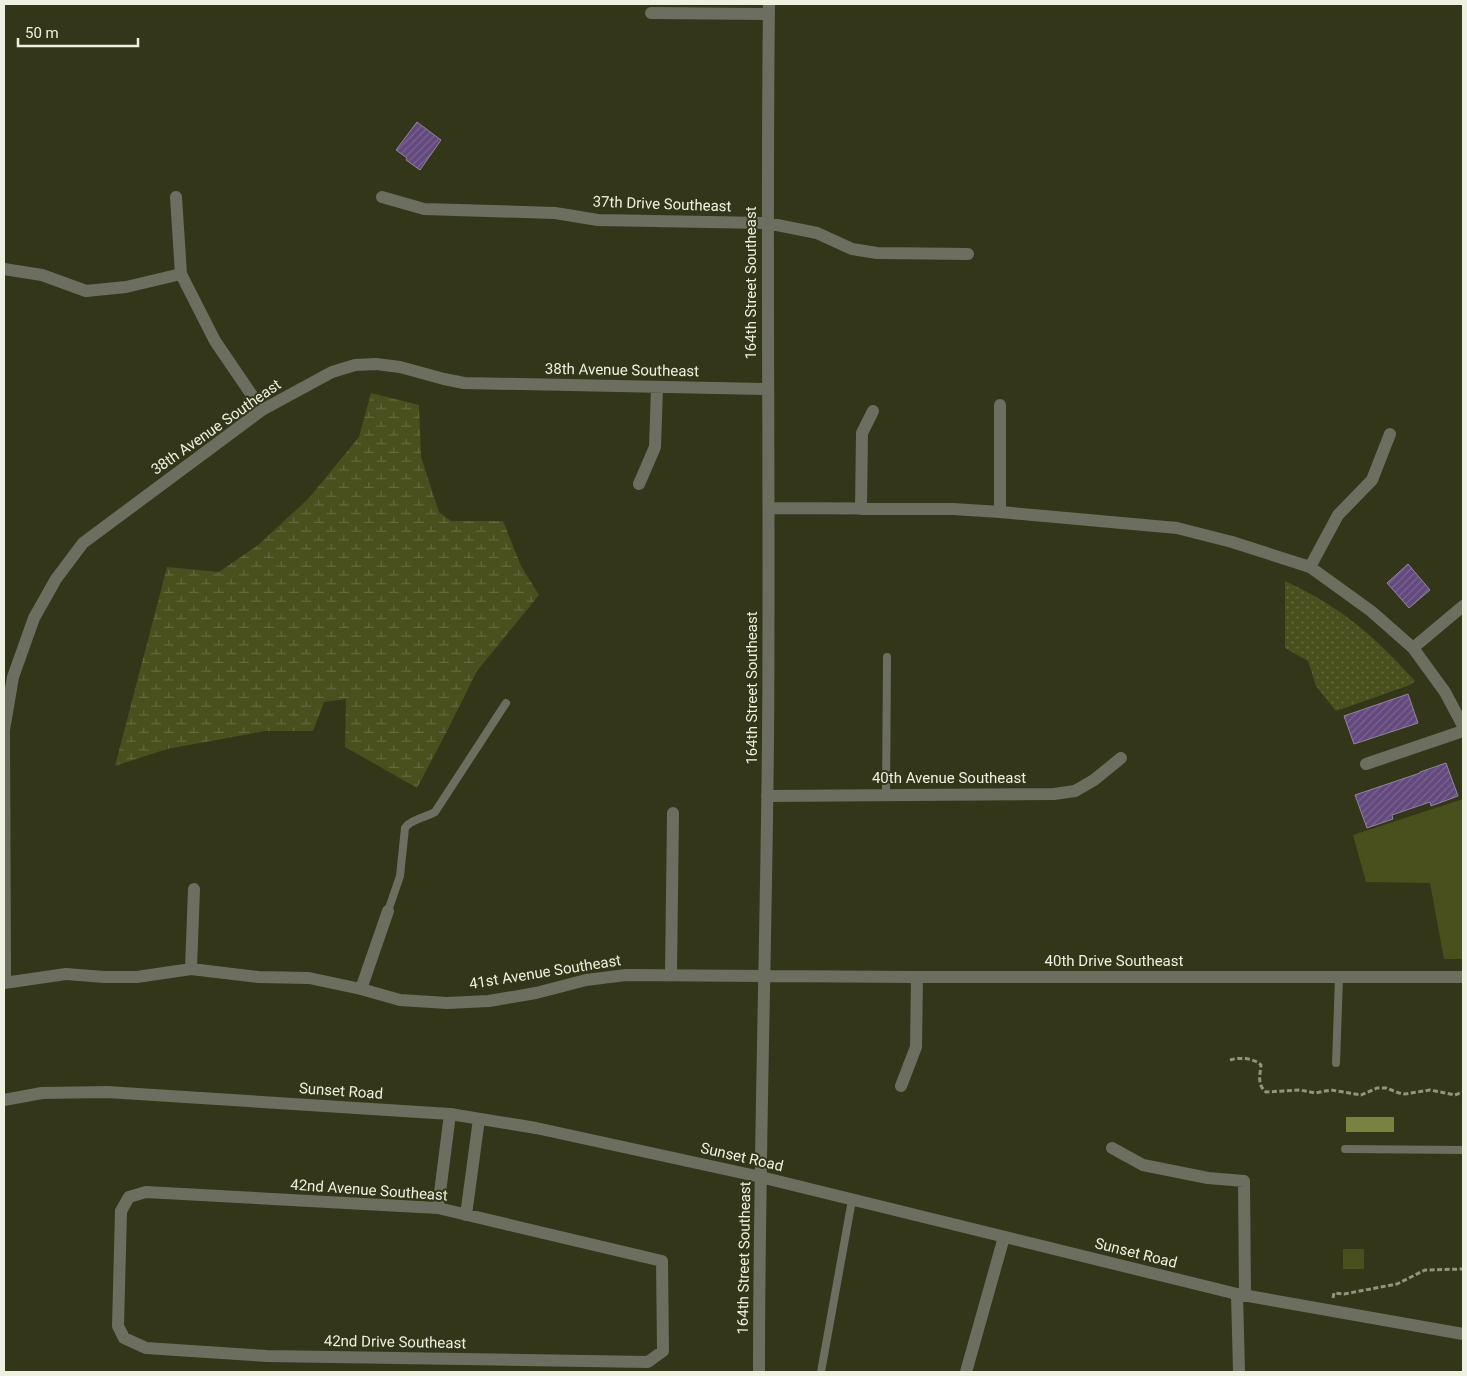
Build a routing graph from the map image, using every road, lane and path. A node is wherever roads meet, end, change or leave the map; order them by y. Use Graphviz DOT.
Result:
graph roads {
  1 [pos="769,9"];
  2 [pos="651,13"];
  3 [pos="176,197"];
  4 [pos="382,197"];
  5 [pos="767,223"];
  6 [pos="968,254"];
  7 [pos="4,269"];
  8 [pos="181,274"];
  9 [pos="657,388"];
  10 [pos="767,389"];
  11 [pos="1000,405"];
  12 [pos="262,410"];
  13 [pos="873,412"];
  14 [pos="1390,434"];
  15 [pos="639,484"];
  16 [pos="770,508"];
  17 [pos="861,509"];
  18 [pos="1000,512"];
  19 [pos="1310,567"];
  20 [pos="1463,606"];
  21 [pos="1413,648"];
  22 [pos="888,657"];
  23 [pos="506,703"];
  24 [pos="1463,726"];
  25 [pos="1463,731"];
  26 [pos="1121,758"];
  27 [pos="1366,764"];
  28 [pos="886,795"];
  29 [pos="767,796"];
  30 [pos="672,813"];
  31 [pos="194,889"];
  32 [pos="388,911"];
  33 [pos="191,969"];
  34 [pos="671,975"];
  35 [pos="765,976"];
  36 [pos="917,977"];
  37 [pos="1339,978"];
  38 [pos="1463,978"];
  39 [pos="4,982"];
  40 [pos="361,989"];
  41 [pos="1230,1060"];
  42 [pos="1336,1064"];
  43 [pos="901,1086"];
  44 [pos="1463,1092"];
  45 [pos="4,1100"];
  46 [pos="450,1114"];
  47 [pos="479,1119"];
  48 [pos="1112,1148"];
  49 [pos="1345,1149"];
  50 [pos="1463,1150"];
  51 [pos="761,1177"];
  52 [pos="852,1200"];
  53 [pos="438,1208"];
  54 [pos="466,1215"];
  55 [pos="1004,1237"];
  56 [pos="1463,1269"];
  57 [pos="1241,1295"];
  58 [pos="1329,1310"];
  59 [pos="1463,1334"];
  60 [pos="124,1338"];
  61 [pos="663,1351"];
  62 [pos="970,1371"];
  63 [pos="759,1372"];
  64 [pos="821,1372"];
  65 [pos="1239,1372"];
  1 -- 2 [label="street"];
  1 -- 5 [label="street, 164th Street Southeast"];
  3 -- 8 [label="street"];
  4 -- 5 [label="street, 37th Drive Southeast"];
  5 -- 6 [label="street, 37th Drive Southeast"];
  5 -- 10 [label="street, 164th Street Southeast"];
  7 -- 8 [label="street"];
  8 -- 12 [label="street"];
  9 -- 10 [label="street, 38th Avenue Southeast"];
  9 -- 12 [label="street, 38th Avenue Southeast"];
  9 -- 15 [label="street"];
  10 -- 16 [label="street, 164th Street Southeast"];
  11 -- 18 [label="street"];
  12 -- 39 [label="street, 38th Avenue Southeast"];
  13 -- 17 [label="street"];
  14 -- 19 [label="street"];
  16 -- 17 [label="street"];
  16 -- 29 [label="street, 164th Street Southeast"];
  17 -- 18 [label="street"];
  18 -- 19 [label="street"];
  19 -- 21 [label="street"];
  20 -- 21 [label="street"];
  21 -- 24 [label="street"];
  22 -- 28 [label="lane"];
  23 -- 32 [label="lane"];
  25 -- 27 [label="street"];
  26 -- 28 [label="street, 40th Avenue Southeast"];
  28 -- 29 [label="street, 40th Avenue Southeast"];
  29 -- 35 [label="street, 164th Street Southeast"];
  30 -- 34 [label="street"];
  31 -- 33 [label="street"];
  32 -- 40 [label="street"];
  33 -- 39 [label="street, 41st Avenue Southeast"];
  33 -- 40 [label="street, 41st Avenue Southeast"];
  34 -- 35 [label="street, 41st Avenue Southeast"];
  34 -- 40 [label="street, 41st Avenue Southeast"];
  35 -- 36 [label="street, 40th Drive Southeast"];
  35 -- 51 [label="street, 164th Street Southeast"];
  36 -- 37 [label="street, 40th Drive Southeast"];
  36 -- 43 [label="street"];
  37 -- 38 [label="street, 40th Drive Southeast"];
  37 -- 42 [label="lane"];
  41 -- 44 [label="path"];
  45 -- 46 [label="street, Sunset Road"];
  46 -- 47 [label="street, Sunset Road"];
  46 -- 53 [label="street"];
  47 -- 51 [label="street, Sunset Road"];
  47 -- 54 [label="street"];
  48 -- 57 [label="street"];
  49 -- 50 [label="lane"];
  51 -- 52 [label="street, Sunset Road"];
  51 -- 63 [label="street, 164th Street Southeast"];
  52 -- 55 [label="street, Sunset Road"];
  52 -- 64 [label="lane"];
  53 -- 54 [label="street, 42nd Avenue Southeast"];
  53 -- 60 [label="street, 42nd Avenue Southeast"];
  54 -- 61 [label="street, 42nd Avenue Southeast"];
  55 -- 57 [label="street, Sunset Road"];
  55 -- 62 [label="street"];
  56 -- 58 [label="path"];
  57 -- 58 [label="street, Sunset Road"];
  57 -- 65 [label="street"];
  58 -- 59 [label="street, Sunset Road"];
  60 -- 61 [label="street, 42nd Drive Southeast"];
}
